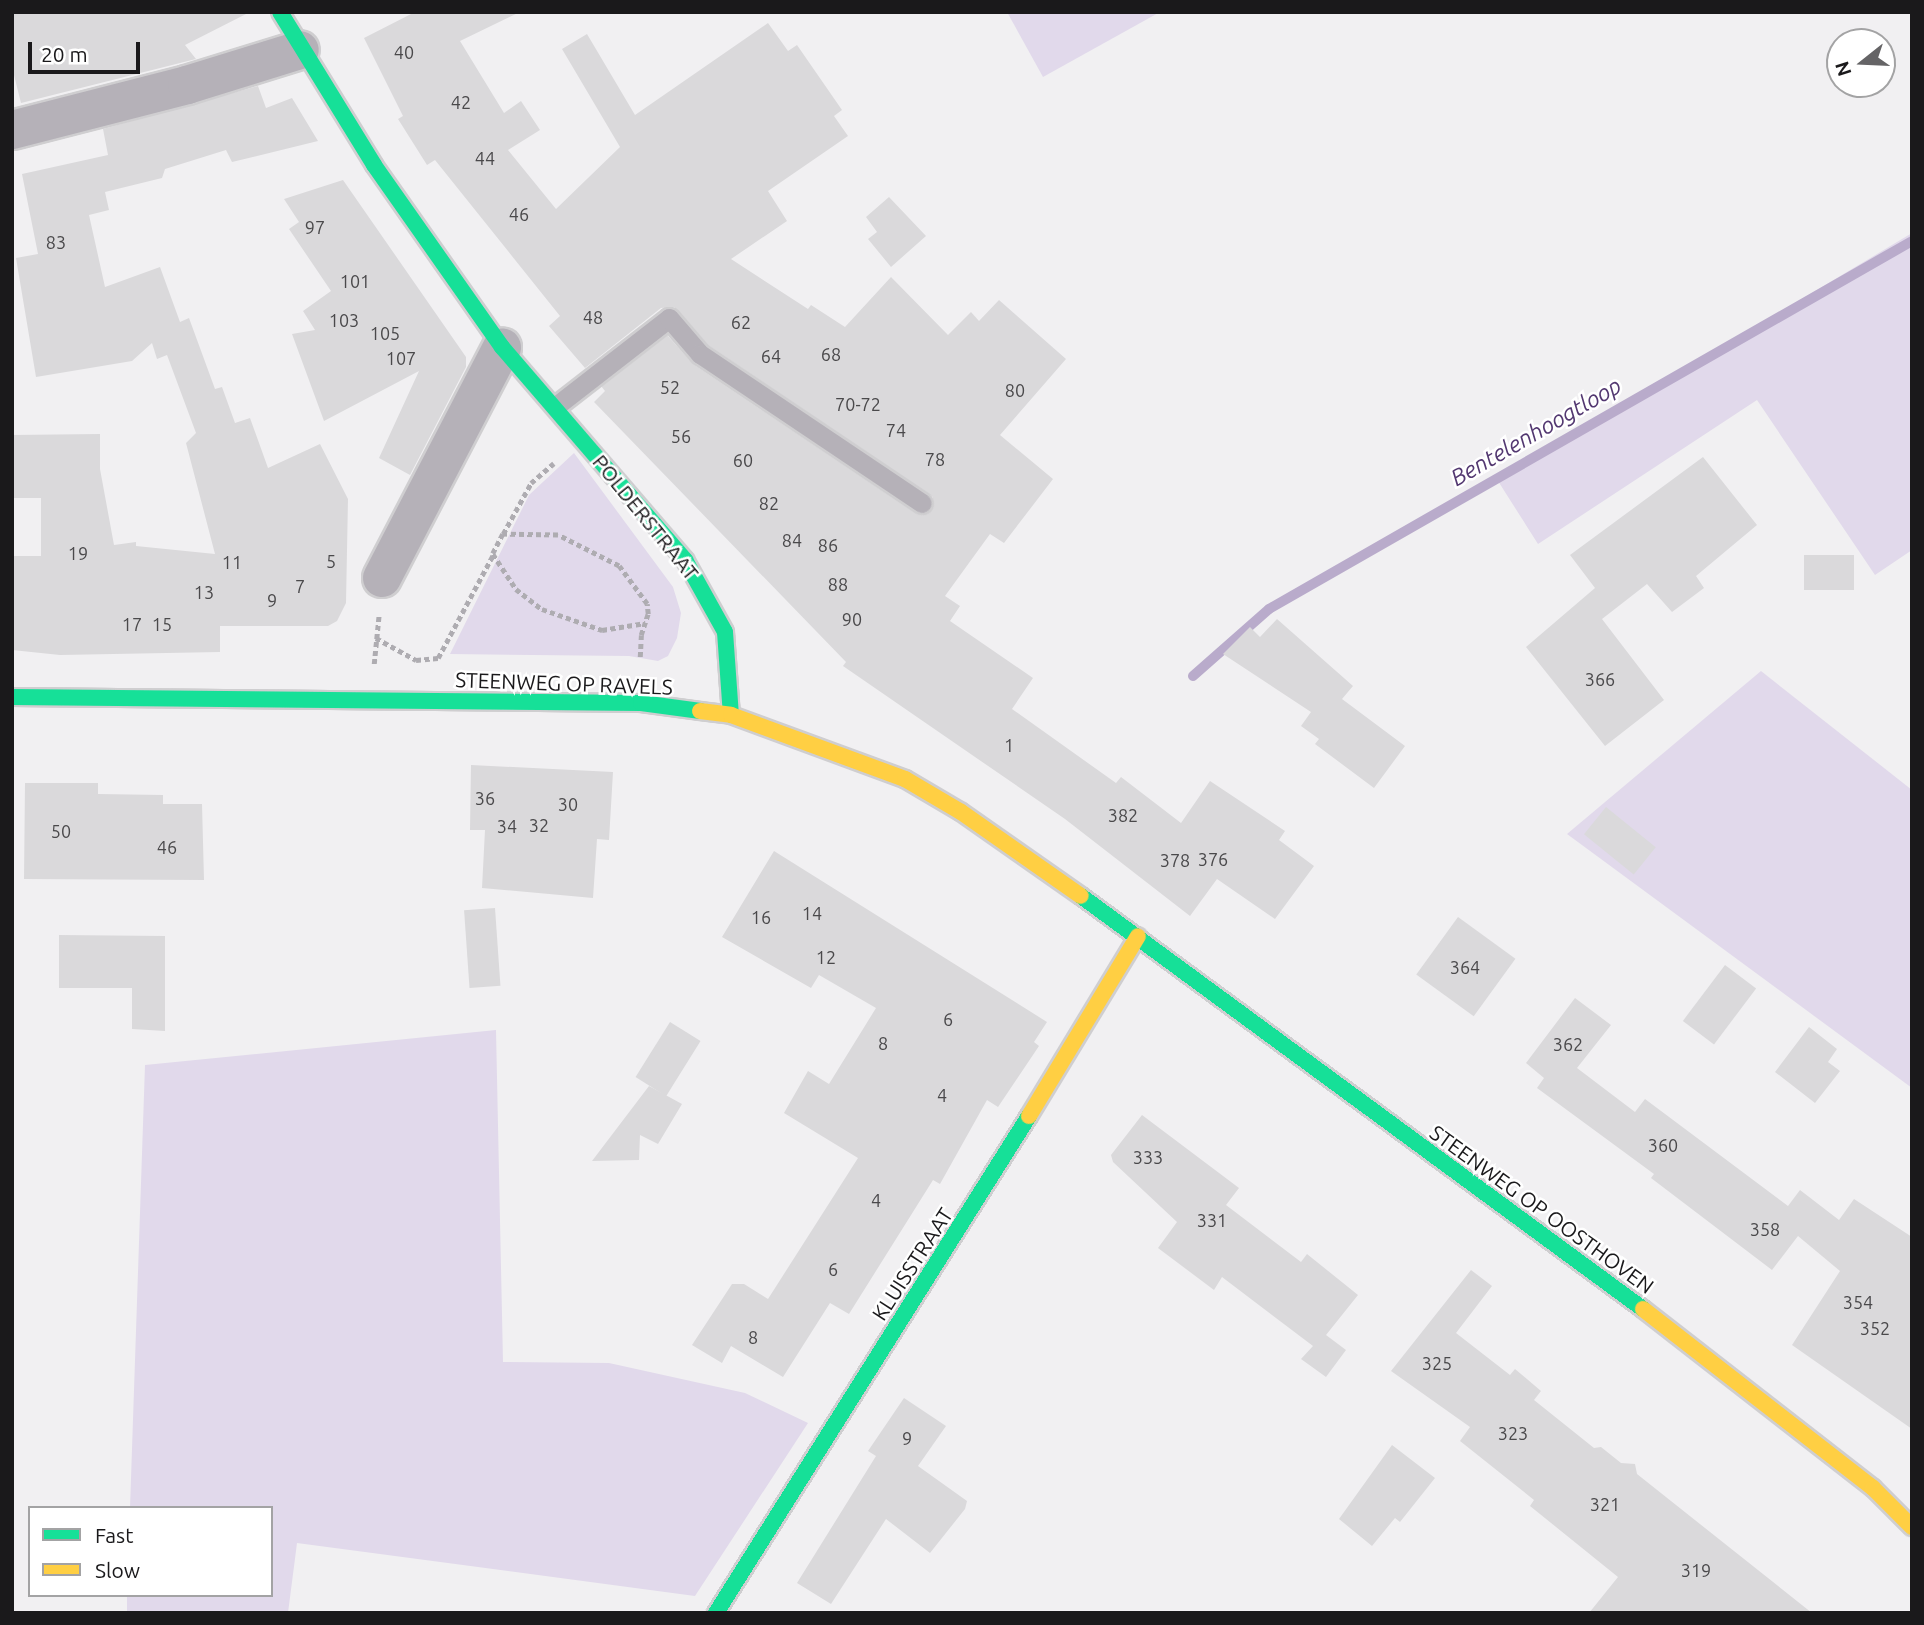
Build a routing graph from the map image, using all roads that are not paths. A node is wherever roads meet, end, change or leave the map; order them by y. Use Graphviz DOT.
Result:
graph roads {
  1 [pos="279,12"];
  2 [pos="300,50"];
  3 [pos="12,130"];
  4 [pos="502,347"];
  5 [pos="556,406"];
  6 [pos="922,503"];
  7 [pos="382,578"];
  8 [pos="12,697"];
  9 [pos="731,715"];
  10 [pos="1138,936"];
  11 [pos="1912,1527"];
  12 [pos="716,1613"];
  1 -- 2 [label="main road, POLDERSTRAAT"];
  2 -- 3 [label="street"];
  2 -- 4 [label="main road, POLDERSTRAAT"];
  4 -- 5 [label="main road, POLDERSTRAAT"];
  4 -- 7 [label="street"];
  5 -- 6 [label="lane"];
  5 -- 9 [label="main road, POLDERSTRAAT"];
  8 -- 9 [label="main road, STEENWEG OP RAVELS"];
  9 -- 10 [label="main road, STEENWEG OP RAVELS"];
  10 -- 11 [label="main road, STEENWEG OP OOSTHOVEN"];
  10 -- 12 [label="main road, KLUISSTRAAT"];
}
